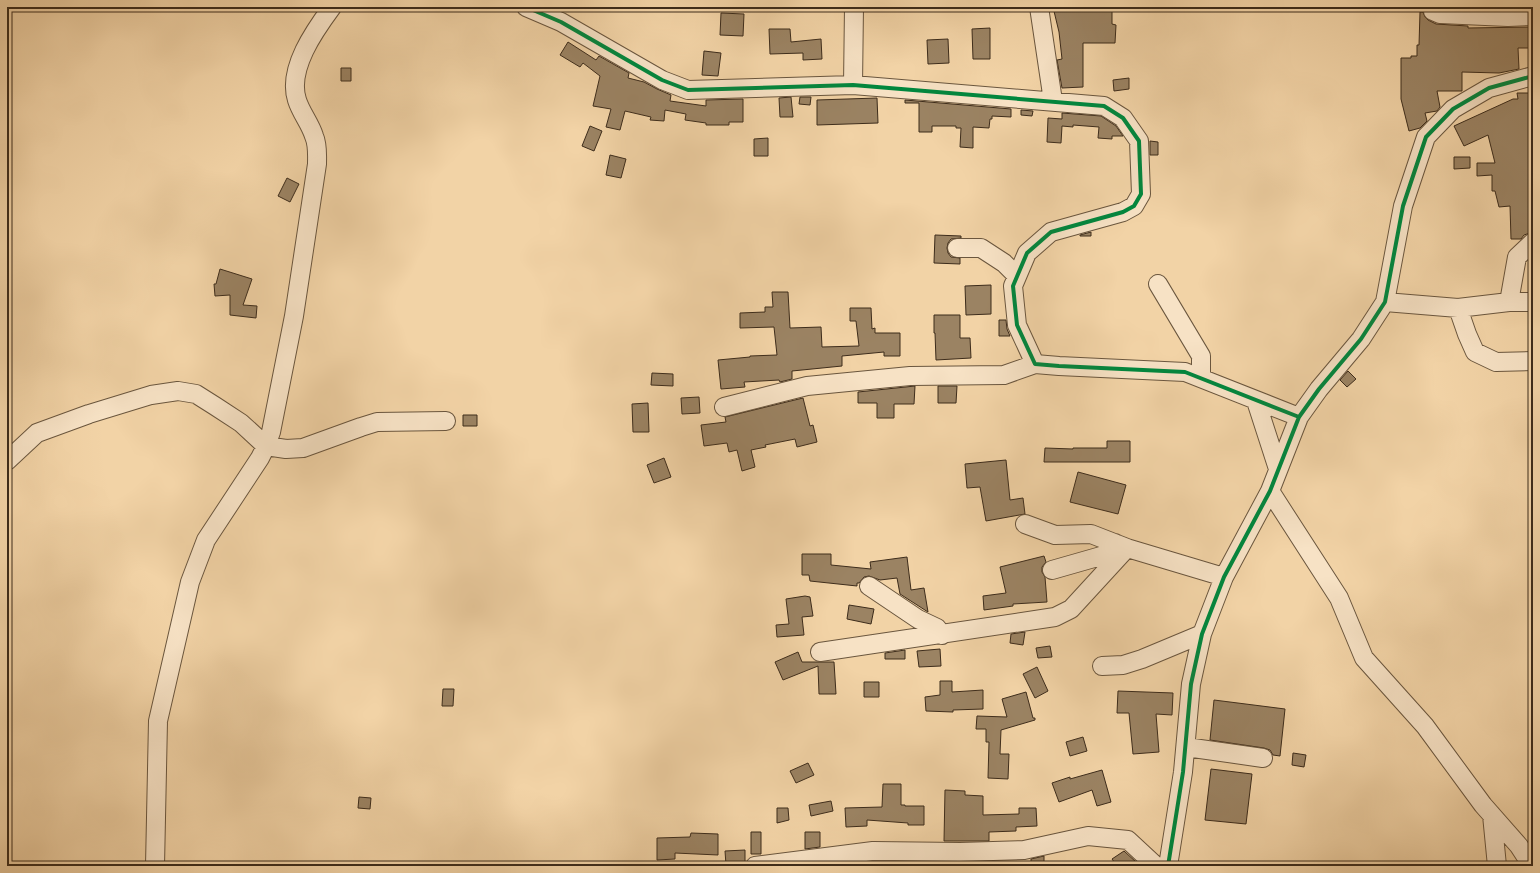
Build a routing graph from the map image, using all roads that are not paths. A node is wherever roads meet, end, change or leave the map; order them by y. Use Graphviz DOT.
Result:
graph roads {
  1 [pos="332,7"];
  2 [pos="526,7"];
  3 [pos="854,7"];
  4 [pos="1039,7"];
  5 [pos="1433,7"];
  6 [pos="1533,16"];
  7 [pos="1533,76"];
  8 [pos="853,85"];
  9 [pos="1053,101"];
  10 [pos="1533,242"];
  11 [pos="958,248"];
  12 [pos="1017,276"];
  13 [pos="1158,284"];
  14 [pos="1385,302"];
  15 [pos="1509,302"];
  16 [pos="1533,302"];
  17 [pos="1458,308"];
  18 [pos="1533,361"];
  19 [pos="1035,364"];
  20 [pos="1201,378"];
  21 [pos="1256,400"];
  22 [pos="724,407"];
  23 [pos="1299,417"];
  24 [pos="446,421"];
  25 [pos="266,446"];
  26 [pos="7,461"];
  27 [pos="1278,469"];
  28 [pos="1270,491"];
  29 [pos="1025,524"];
  30 [pos="1121,546"];
  31 [pos="1052,570"];
  32 [pos="1224,577"];
  33 [pos="869,586"];
  34 [pos="1202,634"];
  35 [pos="942,635"];
  36 [pos="820,652"];
  37 [pos="1102,666"];
  38 [pos="1186,747"];
  39 [pos="1263,758"];
  40 [pos="1492,815"];
  41 [pos="155,866"];
  42 [pos="755,866"];
  43 [pos="1156,866"];
  44 [pos="1168,866"];
  45 [pos="1497,866"];
  46 [pos="1532,866"];
  1 -- 25 [label="street"];
  2 -- 8 [label="street"];
  3 -- 8 [label="street"];
  4 -- 9 [label="street"];
  5 -- 6 [label="street"];
  7 -- 14 [label="street"];
  8 -- 9 [label="street"];
  9 -- 12 [label="street"];
  10 -- 15 [label="street"];
  11 -- 12 [label="street"];
  12 -- 19 [label="street"];
  13 -- 20 [label="street"];
  14 -- 17 [label="street"];
  14 -- 23 [label="street"];
  15 -- 16 [label="street"];
  15 -- 17 [label="street"];
  17 -- 18 [label="street"];
  19 -- 20 [label="street"];
  19 -- 22 [label="street"];
  20 -- 21 [label="street"];
  21 -- 23 [label="street"];
  21 -- 27 [label="street"];
  23 -- 27 [label="street"];
  24 -- 25 [label="street"];
  25 -- 26 [label="street"];
  25 -- 41 [label="street"];
  27 -- 28 [label="street"];
  28 -- 32 [label="street"];
  28 -- 40 [label="street"];
  29 -- 30 [label="street"];
  30 -- 31 [label="street"];
  30 -- 32 [label="street"];
  30 -- 35 [label="street"];
  32 -- 34 [label="street"];
  33 -- 35 [label="street"];
  34 -- 37 [label="street"];
  34 -- 38 [label="street"];
  35 -- 36 [label="street"];
  38 -- 39 [label="street"];
  38 -- 44 [label="street"];
  40 -- 45 [label="street"];
  40 -- 46 [label="street"];
  42 -- 43 [label="street"];
}
